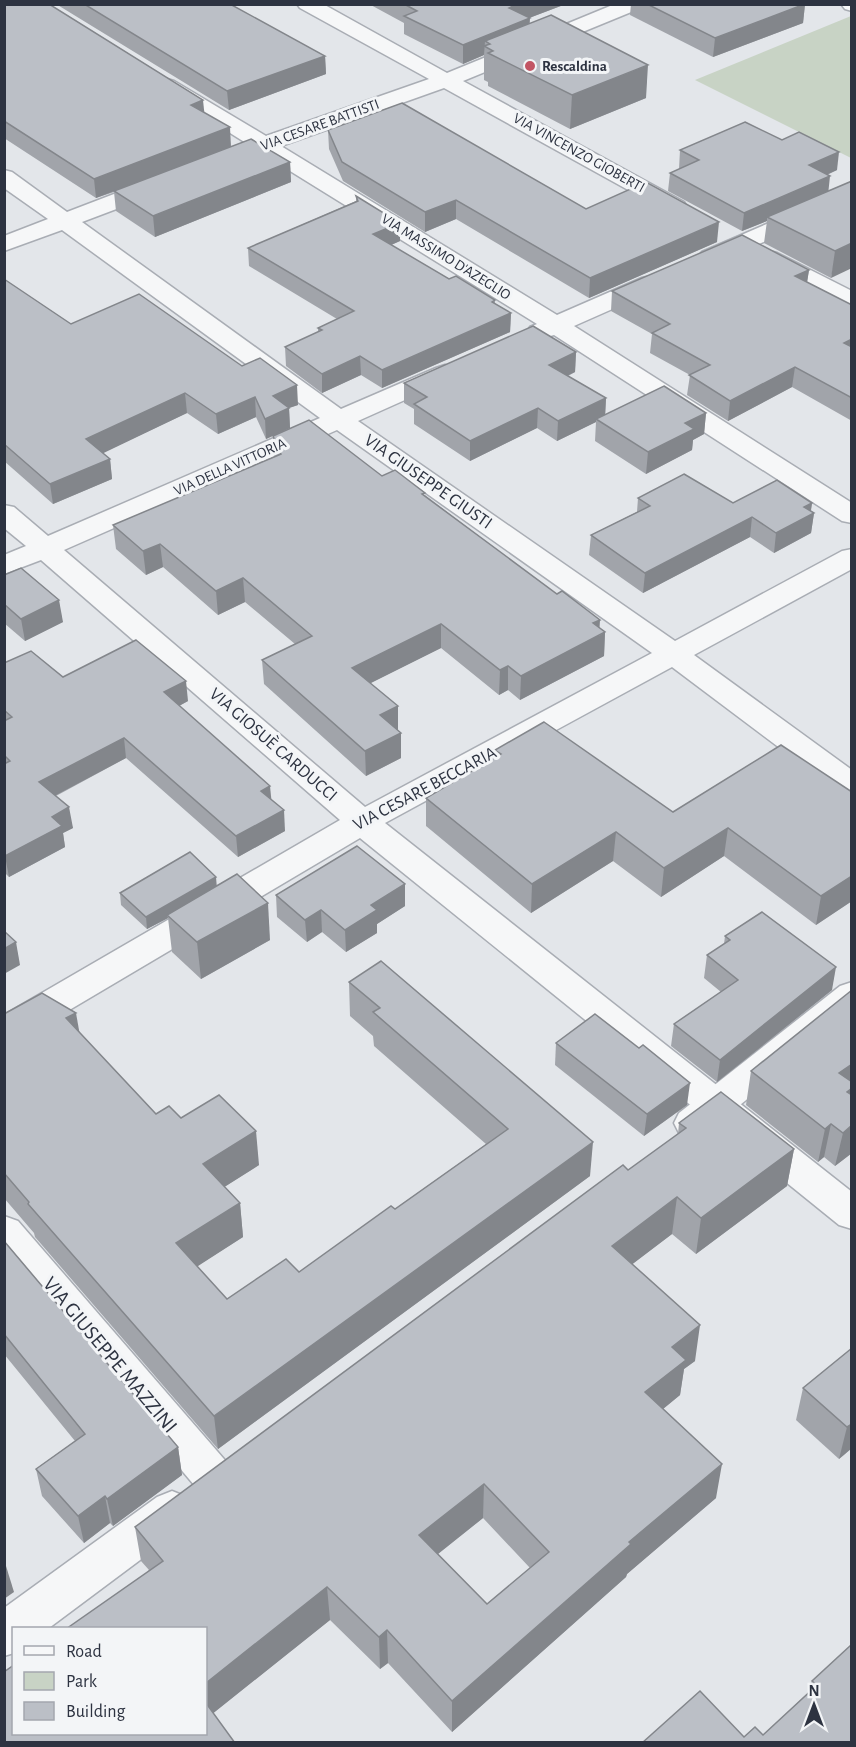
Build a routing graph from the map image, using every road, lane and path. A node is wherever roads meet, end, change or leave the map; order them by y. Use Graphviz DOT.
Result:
graph roads {
  1 [pos="307,4"];
  2 [pos="634,4"];
  3 [pos="146,72"];
  4 [pos="447,80"];
  5 [pos="265,144"];
  6 [pos="234,156"];
  7 [pos="4,177"];
  8 [pos="180,177"];
  9 [pos="852,194"];
  10 [pos="690,215"];
  11 [pos="66,221"];
  12 [pos="731,238"];
  13 [pos="4,244"];
  14 [pos="852,301"];
  15 [pos="556,325"];
  16 [pos="512,344"];
  17 [pos="469,363"];
  18 [pos="338,419"];
  19 [pos="4,513"];
  20 [pos="852,515"];
  21 [pos="46,548"];
  22 [pos="852,557"];
  23 [pos="4,566"];
  24 [pos="675,655"];
  25 [pos="852,786"];
  26 [pos="362,822"];
  27 [pos="852,996"];
  28 [pos="4,1032"];
  29 [pos="717,1105"];
  30 [pos="669,1140"];
  31 [pos="852,1214"];
  32 [pos="4,1232"];
  33 [pos="15,1627"];
  1 -- 4 [label="street, VIA VINCENZO GIOBERTI"];
  2 -- 4 [label="street, VIA CESARE BATTISTI"];
  3 -- 5 [label="street, VIA MASSIMO D'AZEGLIO"];
  4 -- 5 [label="street, VIA CESARE BATTISTI"];
  4 -- 10 [label="street, VIA VINCENZO GIOBERTI"];
  5 -- 6 [label="street, VIA CESARE BATTISTI"];
  5 -- 15 [label="street, VIA MASSIMO D'AZEGLIO"];
  7 -- 11 [label="street, VIA GIUSEPPE GIUSTI"];
  8 -- 11 [label="street"];
  9 -- 12 [label="street"];
  11 -- 13 [label="street"];
  11 -- 18 [label="street, VIA GIUSEPPE GIUSTI"];
  12 -- 14 [label="street"];
  12 -- 15 [label="street"];
  15 -- 16 [label="street"];
  15 -- 20 [label="street, VIA MASSIMO D'AZEGLIO"];
  17 -- 18 [label="street, VIA DELLA VITTORIA"];
  18 -- 21 [label="street, VIA DELLA VITTORIA"];
  18 -- 24 [label="street, VIA GIUSEPPE GIUSTI"];
  19 -- 21 [label="street, VIA GIOSUÈ CARDUCCI"];
  21 -- 23 [label="street, VIA DELLA VITTORIA"];
  21 -- 26 [label="street, VIA GIOSUÈ CARDUCCI"];
  22 -- 24 [label="street, VIA CESARE BECCARIA"];
  24 -- 25 [label="street, VIA GIUSEPPE GIUSTI"];
  24 -- 26 [label="street, VIA CESARE BECCARIA"];
  26 -- 28 [label="street, VIA CESARE BECCARIA"];
  26 -- 29 [label="street, VIA GIOSUÈ CARDUCCI"];
  27 -- 29 [label="street"];
  29 -- 30 [label="street"];
  29 -- 31 [label="street, VIA GIOSUÈ CARDUCCI"];
  32 -- 33 [label="street, VIA GIUSEPPE MAZZINI"];
}
